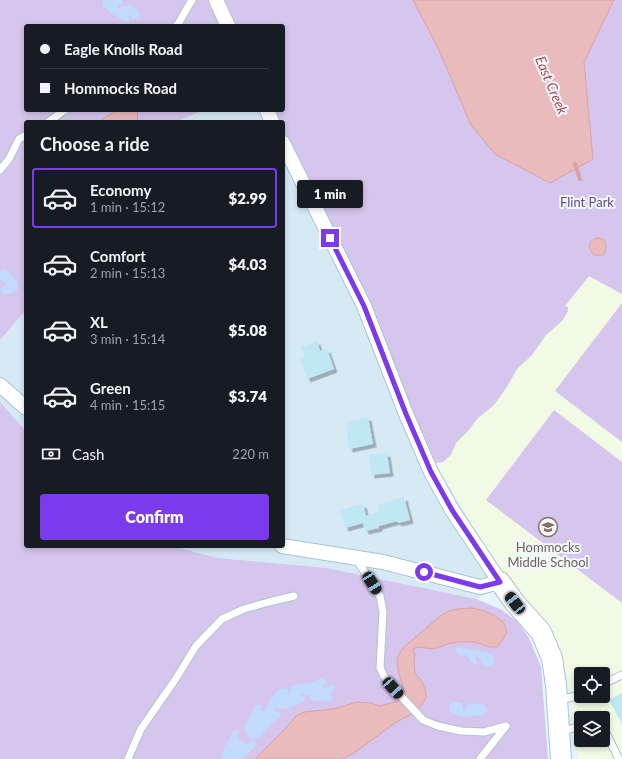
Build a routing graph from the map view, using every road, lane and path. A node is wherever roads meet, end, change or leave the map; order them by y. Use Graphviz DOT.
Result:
graph roads {
  1 [pos="192,0"];
  2 [pos="216,0"];
  3 [pos="178,24"];
  4 [pos="227,24"];
  5 [pos="62,112"];
  6 [pos="51,120"];
  7 [pos="24,136"];
  8 [pos="285,147"];
  9 [pos="0,170"];
  10 [pos="0,385"];
  11 [pos="24,406"];
  12 [pos="285,546"];
  13 [pos="355,557"];
  14 [pos="500,582"];
  15 [pos="294,596"];
  16 [pos="622,675"];
  17 [pos="610,681"];
  18 [pos="574,696"];
  19 [pos="557,700"];
  20 [pos="574,728"];
  21 [pos="559,732"];
  22 [pos="610,741"];
  23 [pos="128,759"];
  24 [pos="480,759"];
  25 [pos="561,759"];
  26 [pos="619,759"];
  1 -- 3 [label="lane"];
  2 -- 4 [label="street"];
  5 -- 6 [label="lane"];
  7 -- 9 [label="lane"];
  8 -- 14 [label="street"];
  10 -- 11 [label="street"];
  12 -- 13 [label="street"];
  13 -- 14 [label="street"];
  13 -- 24 [label="lane"];
  14 -- 19 [label="street"];
  15 -- 23 [label="lane"];
  16 -- 17 [label="lane"];
  18 -- 19 [label="lane"];
  19 -- 21 [label="street"];
  20 -- 21 [label="lane"];
  21 -- 25 [label="street"];
  22 -- 26 [label="lane"];
}
